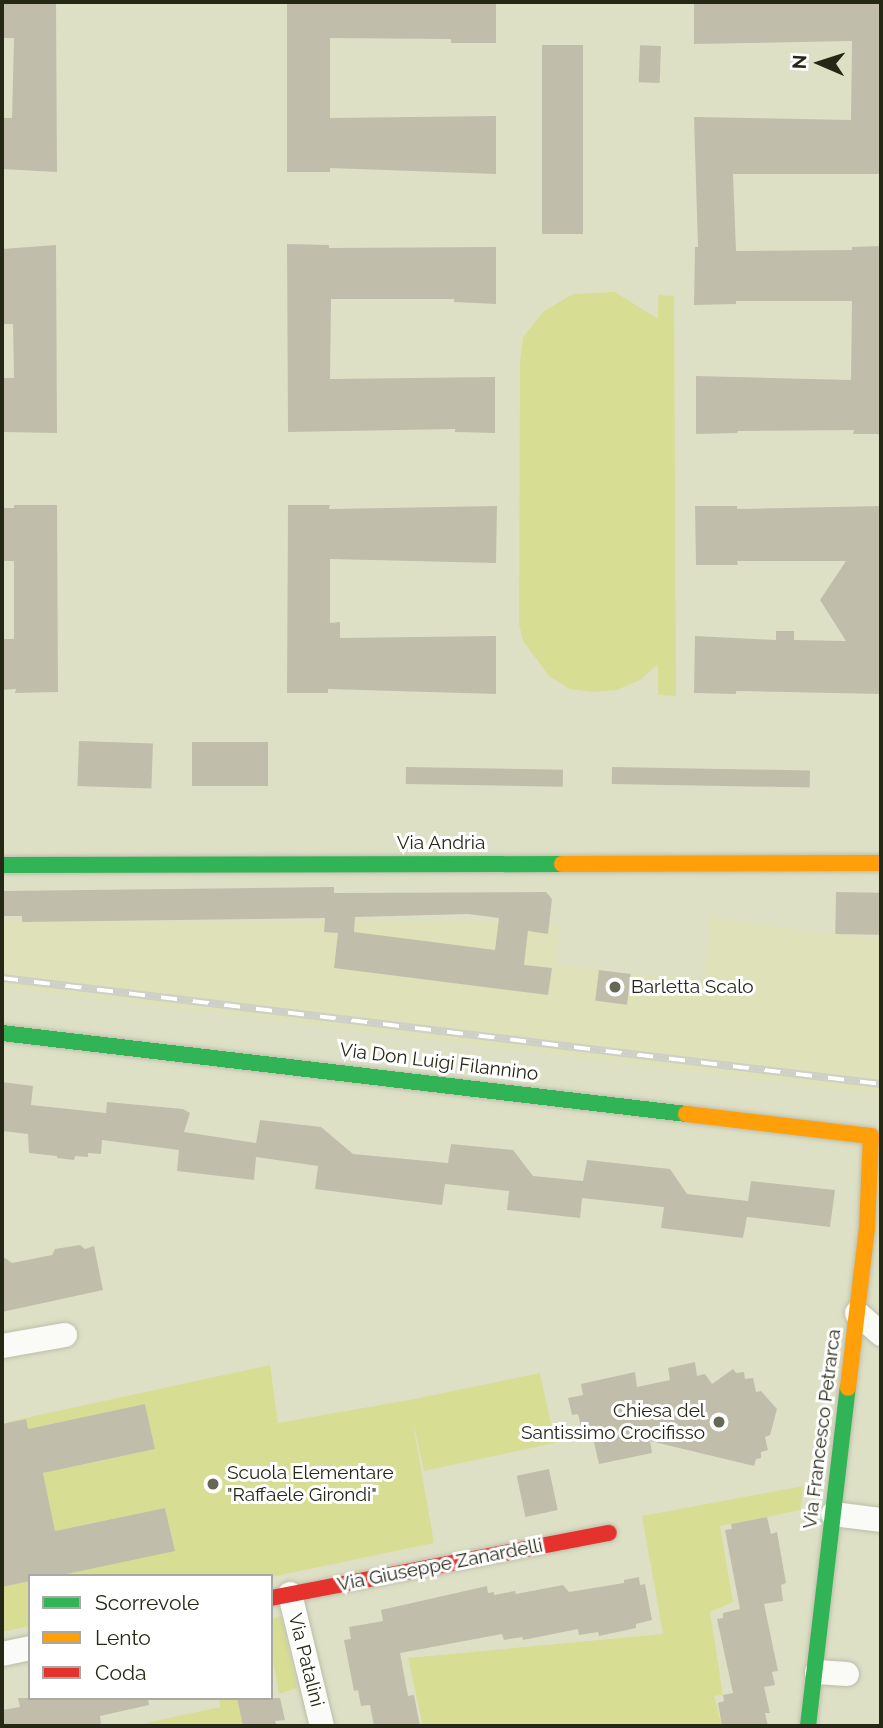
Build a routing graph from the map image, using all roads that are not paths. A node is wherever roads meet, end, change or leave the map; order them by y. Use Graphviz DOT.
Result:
graph roads {
  1 [pos="881,863"];
  2 [pos="2,865"];
  3 [pos="2,1033"];
  4 [pos="871,1136"];
  5 [pos="874,1227"];
  6 [pos="857,1313"];
  7 [pos="881,1334"];
  8 [pos="65,1335"];
  9 [pos="2,1346"];
  10 [pos="834,1514"];
  11 [pos="881,1520"];
  12 [pos="609,1533"];
  13 [pos="280,1596"];
  14 [pos="28,1648"];
  15 [pos="2,1654"];
  16 [pos="817,1672"];
  17 [pos="847,1674"];
  18 [pos="322,1726"];
  19 [pos="808,1726"];
  1 -- 2 [label="street, Via Andria"];
  3 -- 4 [label="street, Via Don Luigi Filannino"];
  4 -- 5 [label="street, Via Francesco Petrarca"];
  5 -- 6 [label="street, Via Francesco Petrarca"];
  6 -- 7 [label="street"];
  6 -- 10 [label="street, Via Francesco Petrarca"];
  8 -- 9 [label="street"];
  10 -- 11 [label="street"];
  10 -- 16 [label="street, Via Francesco Petrarca"];
  12 -- 13 [label="street, Via Giuseppe Zanardelli"];
  13 -- 18 [label="street, Via Patalini"];
  14 -- 15 [label="street"];
  16 -- 17 [label="street"];
  16 -- 19 [label="street, Via Francesco Petrarca"];
}
